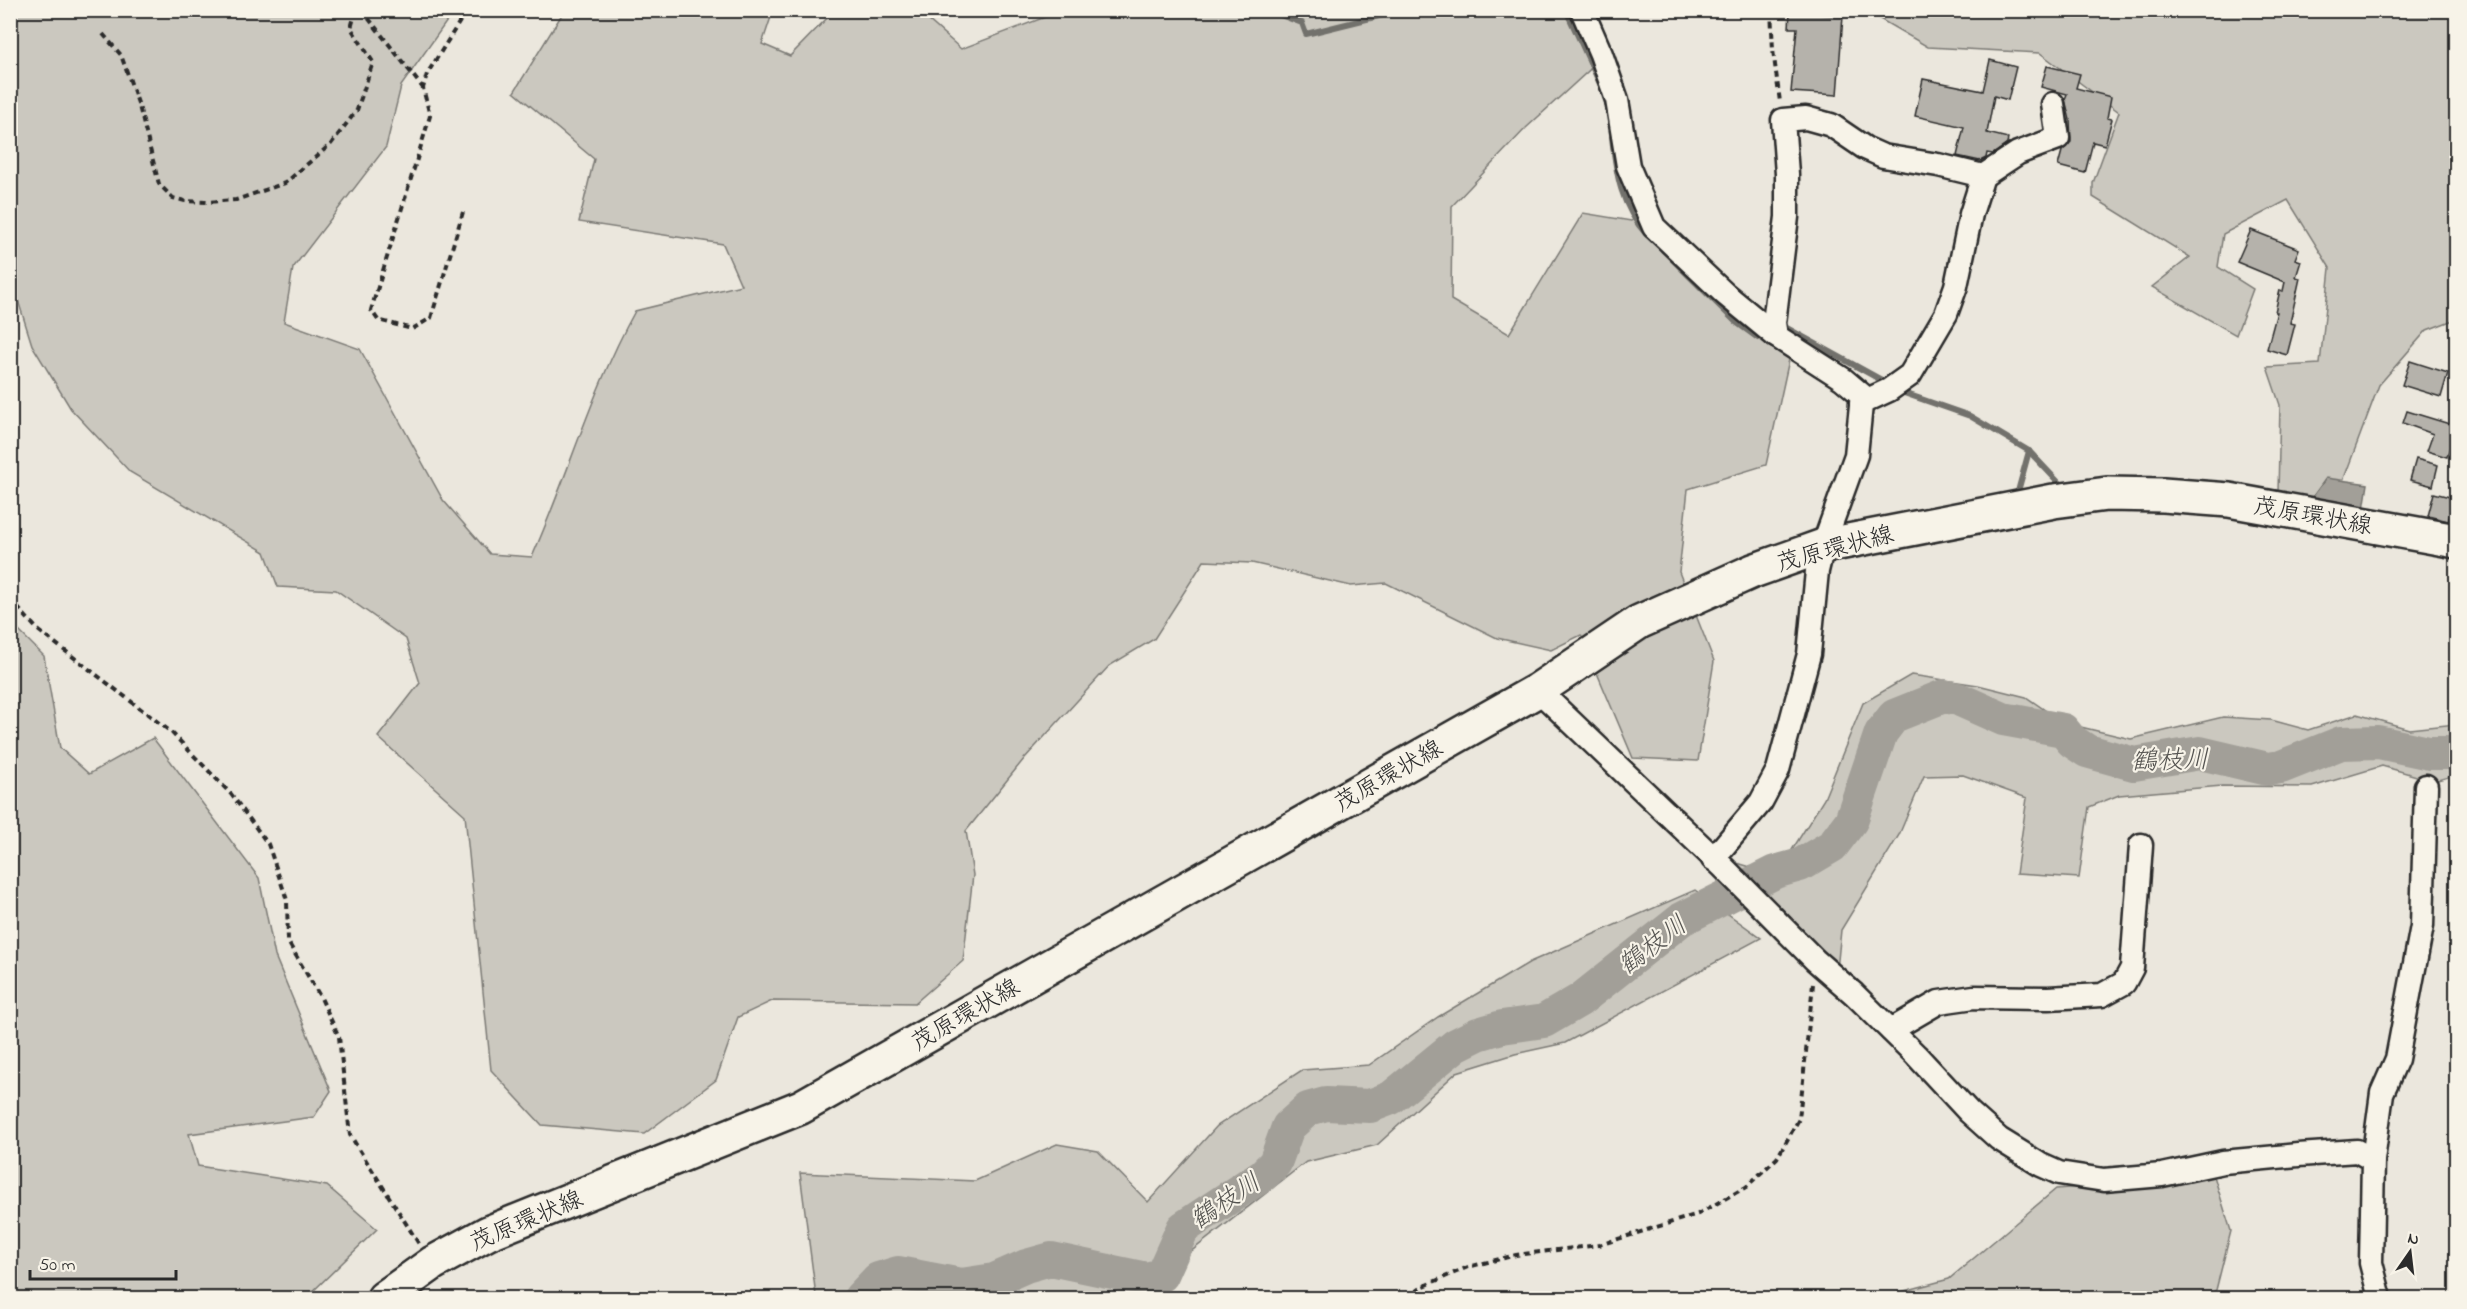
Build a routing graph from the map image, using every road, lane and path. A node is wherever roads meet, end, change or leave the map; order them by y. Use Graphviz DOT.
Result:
graph roads {
  1 [pos="360,10"];
  2 [pos="467,10"];
  3 [pos="1582,10"];
  4 [pos="1771,10"];
  5 [pos="103,34"];
  6 [pos="423,88"];
  7 [pos="2053,104"];
  8 [pos="1783,120"];
  9 [pos="1983,176"];
  10 [pos="463,212"];
  11 [pos="1776,336"];
  12 [pos="1861,403"];
  13 [pos="2457,541"];
  14 [pos="1823,546"];
  15 [pos="10,599"];
  16 [pos="1538,690"];
  17 [pos="2426,786"];
  18 [pos="2141,845"];
  19 [pos="1718,863"];
  20 [pos="1815,960"];
  21 [pos="1891,1030"];
  22 [pos="2373,1160"];
  23 [pos="433,1263"];
  24 [pos="384,1299"];
  25 [pos="1407,1299"];
  26 [pos="2380,1299"];
  1 -- 5 [label="path"];
  1 -- 6 [label="path"];
  2 -- 6 [label="path"];
  3 -- 11 [label="street"];
  4 -- 8 [label="path"];
  6 -- 10 [label="path"];
  7 -- 9 [label="street"];
  8 -- 9 [label="street"];
  8 -- 11 [label="street"];
  9 -- 12 [label="street"];
  11 -- 12 [label="street"];
  12 -- 14 [label="street"];
  13 -- 14 [label="main road, 茂原環状線"];
  14 -- 16 [label="main road, 茂原環状線"];
  14 -- 19 [label="street"];
  15 -- 23 [label="path"];
  16 -- 19 [label="street"];
  16 -- 23 [label="main road, 茂原環状線"];
  17 -- 22 [label="street"];
  18 -- 21 [label="street"];
  19 -- 20 [label="street"];
  20 -- 21 [label="street"];
  20 -- 25 [label="path"];
  21 -- 22 [label="street"];
  22 -- 26 [label="street"];
  23 -- 24 [label="main road, 茂原環状線"];
}
